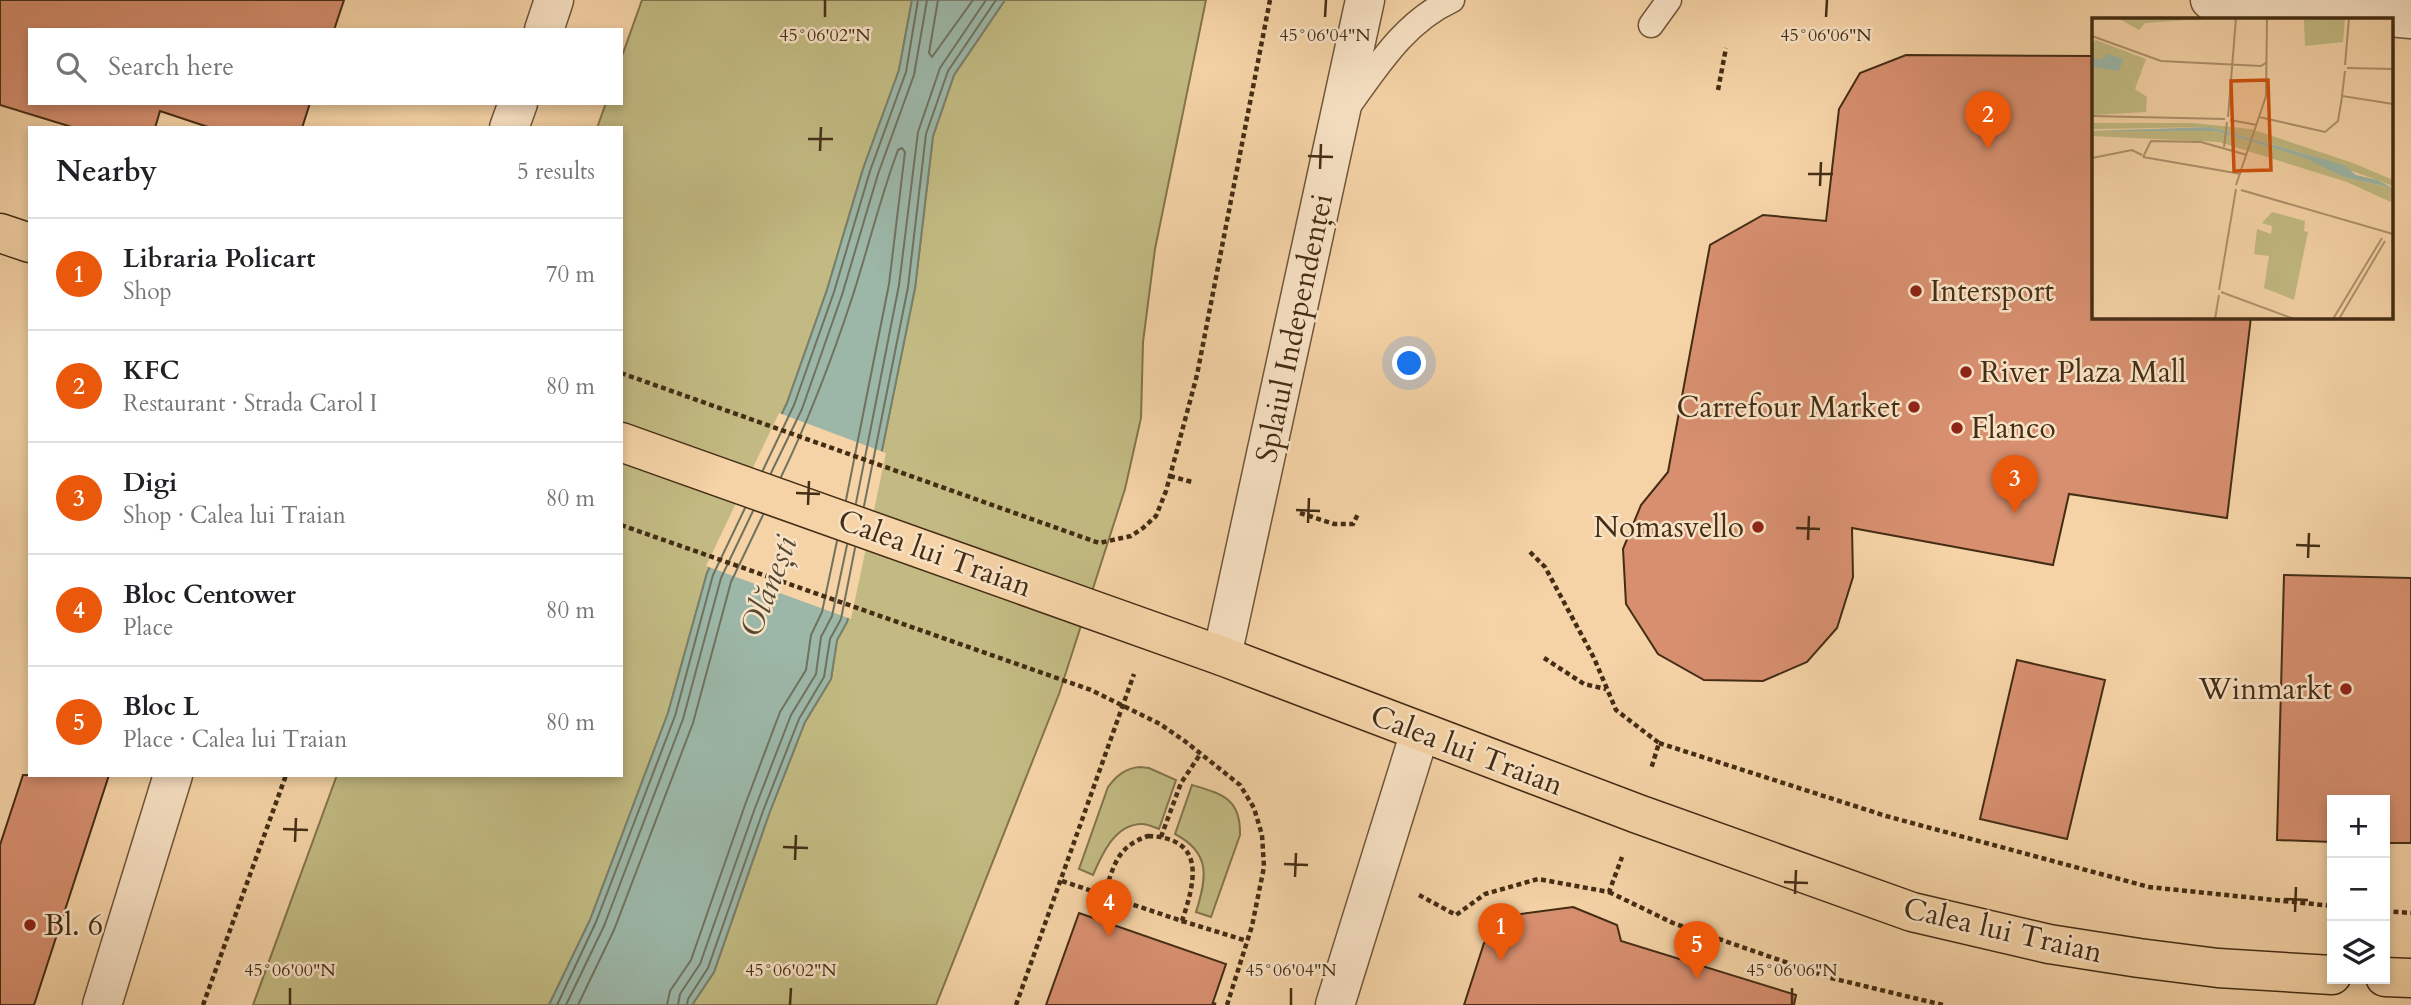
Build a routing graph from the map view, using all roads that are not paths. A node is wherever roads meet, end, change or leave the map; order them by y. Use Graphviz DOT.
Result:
graph roads {
  1 [pos="554,0"];
  2 [pos="1366,0"];
  3 [pos="1452,0"];
  4 [pos="1669,0"];
  5 [pos="2210,0"];
  6 [pos="2332,6"];
  7 [pos="2411,19"];
  8 [pos="1651,25"];
  9 [pos="545,28"];
  10 [pos="517,105"];
  11 [pos="1341,117"];
  12 [pos="510,126"];
  13 [pos="0,233"];
  14 [pos="28,242"];
  15 [pos="623,443"];
  16 [pos="1222,656"];
  17 [pos="1420,732"];
  18 [pos="172,777"];
  19 [pos="2327,975"];
  20 [pos="2390,977"];
  21 [pos="2411,978"];
  22 [pos="102,1005"];
  23 [pos="1335,1005"];
  1 -- 9 [label="street"];
  2 -- 11 [label="street, Splaiul Independenței"];
  3 -- 11 [label="lane"];
  4 -- 8 [label="lane"];
  5 -- 6 [label="street"];
  6 -- 7 [label="street"];
  10 -- 12 [label="street"];
  11 -- 16 [label="street, Splaiul Independenței"];
  13 -- 14 [label="main road"];
  15 -- 16 [label="main road, Calea lui Traian"];
  16 -- 17 [label="main road, Calea lui Traian"];
  17 -- 19 [label="main road, Calea lui Traian"];
  17 -- 23 [label="street"];
  18 -- 22 [label="street"];
  20 -- 21 [label="main road"];
}
